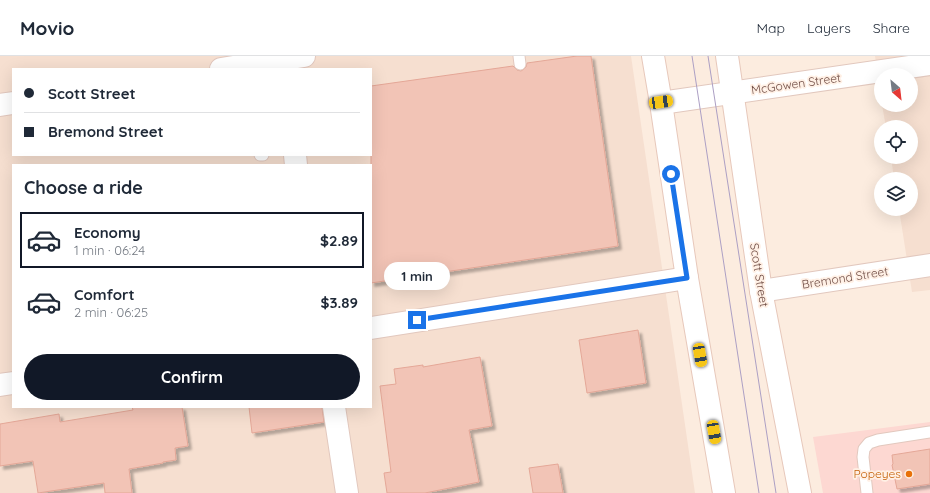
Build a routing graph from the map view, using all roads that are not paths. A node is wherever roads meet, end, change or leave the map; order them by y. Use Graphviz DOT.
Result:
graph roads {
  1 [pos="304,56"];
  2 [pos="653,56"];
  3 [pos="727,56"];
  4 [pos="281,62"];
  5 [pos="930,64"];
  6 [pos="245,67"];
  7 [pos="233,68"];
  8 [pos="732,92"];
  9 [pos="12,102"];
  10 [pos="661,102"];
  11 [pos="0,105"];
  12 [pos="930,265"];
  13 [pos="687,278"];
  14 [pos="761,290"];
  15 [pos="372,328"];
  16 [pos="12,383"];
  17 [pos="0,385"];
  18 [pos="334,408"];
  19 [pos="930,432"];
  20 [pos="347,493"];
  21 [pos="724,493"];
  22 [pos="800,493"];
  23 [pos="867,493"];
  1 -- 4 [label="street"];
  2 -- 10 [label="street"];
  3 -- 8 [label="street, Scott Street"];
  4 -- 6 [label="street"];
  5 -- 8 [label="street, McGowen Street"];
  6 -- 7 [label="street"];
  8 -- 10 [label="street, McGowen Street"];
  8 -- 14 [label="street, Scott Street"];
  9 -- 11 [label="street"];
  10 -- 13 [label="street"];
  12 -- 14 [label="street, Bremond Street"];
  13 -- 15 [label="street"];
  13 -- 21 [label="street"];
  14 -- 22 [label="street, Scott Street"];
  16 -- 17 [label="street"];
  18 -- 20 [label="street"];
  19 -- 23 [label="lane"];
}
